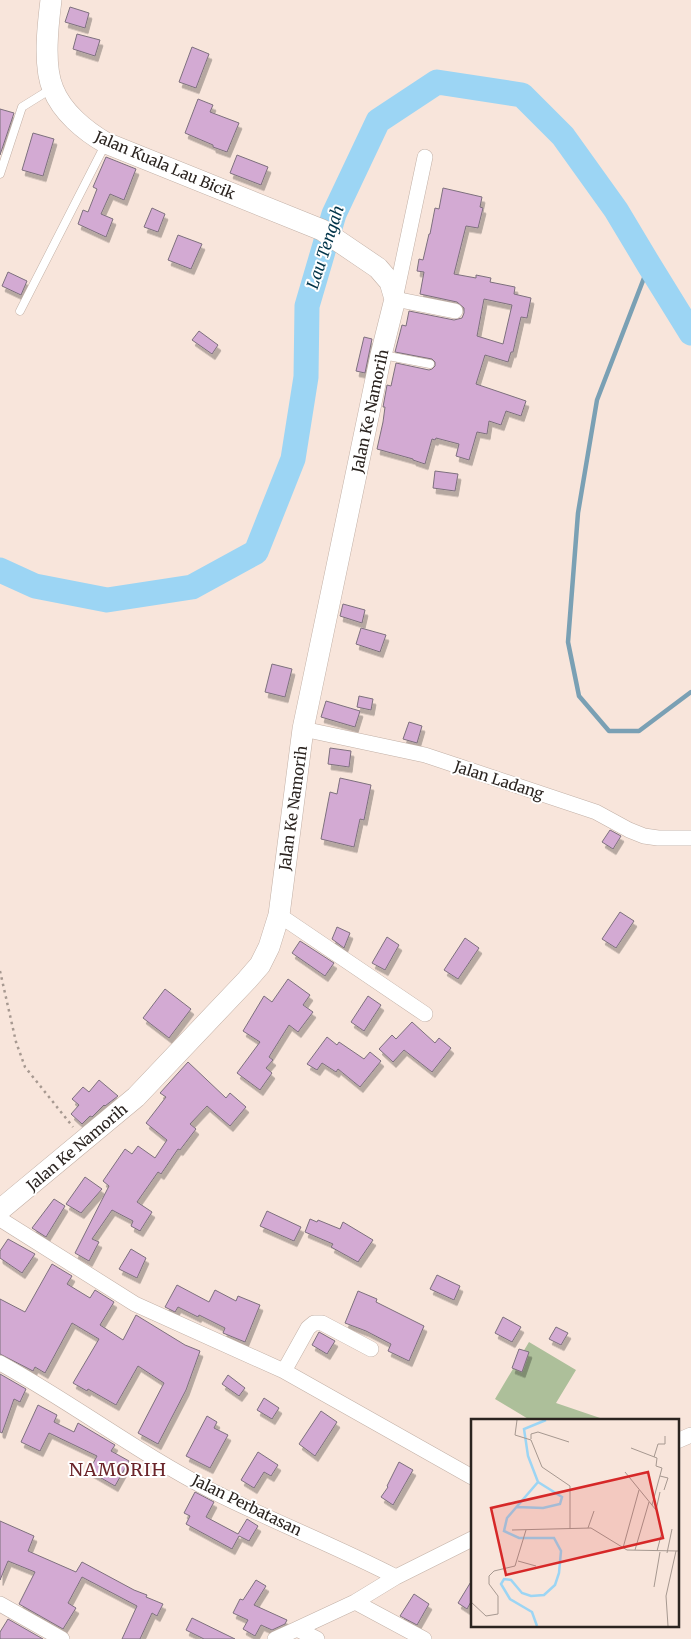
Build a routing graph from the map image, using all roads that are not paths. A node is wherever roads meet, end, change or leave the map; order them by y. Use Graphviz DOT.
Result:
graph roads {
  1 [pos="51,0"];
  2 [pos="52,88"];
  3 [pos="106,143"];
  4 [pos="425,157"];
  5 [pos="0,174"];
  6 [pos="395,299"];
  7 [pos="20,311"];
  8 [pos="455,311"];
  9 [pos="382,355"];
  10 [pos="430,364"];
  11 [pos="303,729"];
  12 [pos="691,838"];
  13 [pos="279,915"];
  14 [pos="425,1014"];
  15 [pos="0,1210"];
  16 [pos="0,1219"];
  17 [pos="371,1349"];
  18 [pos="0,1362"];
  19 [pos="284,1371"];
  20 [pos="691,1435"];
  21 [pos="678,1441"];
  22 [pos="471,1477"];
  23 [pos="471,1539"];
  24 [pos="396,1576"];
  25 [pos="355,1602"];
  26 [pos="0,1604"];
  27 [pos="298,1629"];
  28 [pos="62,1639"];
  29 [pos="275,1639"];
  30 [pos="318,1639"];
  31 [pos="424,1639"];
  1 -- 2 [label="street, Jalan Kuala Lau Bicik"];
  2 -- 3 [label="street, Jalan Kuala Lau Bicik"];
  2 -- 5 [label="lane"];
  3 -- 6 [label="street, Jalan Kuala Lau Bicik"];
  3 -- 7 [label="lane"];
  4 -- 6 [label="street"];
  6 -- 8 [label="street"];
  6 -- 9 [label="street, Jalan Ke Namorih"];
  9 -- 10 [label="lane"];
  9 -- 11 [label="street, Jalan Ke Namorih"];
  11 -- 12 [label="street, Jalan Ladang"];
  11 -- 13 [label="street, Jalan Ke Namorih"];
  13 -- 14 [label="street"];
  13 -- 15 [label="street, Jalan Ke Namorih"];
  16 -- 19 [label="street"];
  17 -- 19 [label="street"];
  18 -- 24 [label="street, Jalan Perbatasan"];
  19 -- 22 [label="street"];
  20 -- 21 [label="street"];
  23 -- 24 [label="street"];
  24 -- 25 [label="street"];
  25 -- 27 [label="street"];
  25 -- 31 [label="street"];
  26 -- 28 [label="street"];
  27 -- 29 [label="street"];
  27 -- 30 [label="street"];
}
